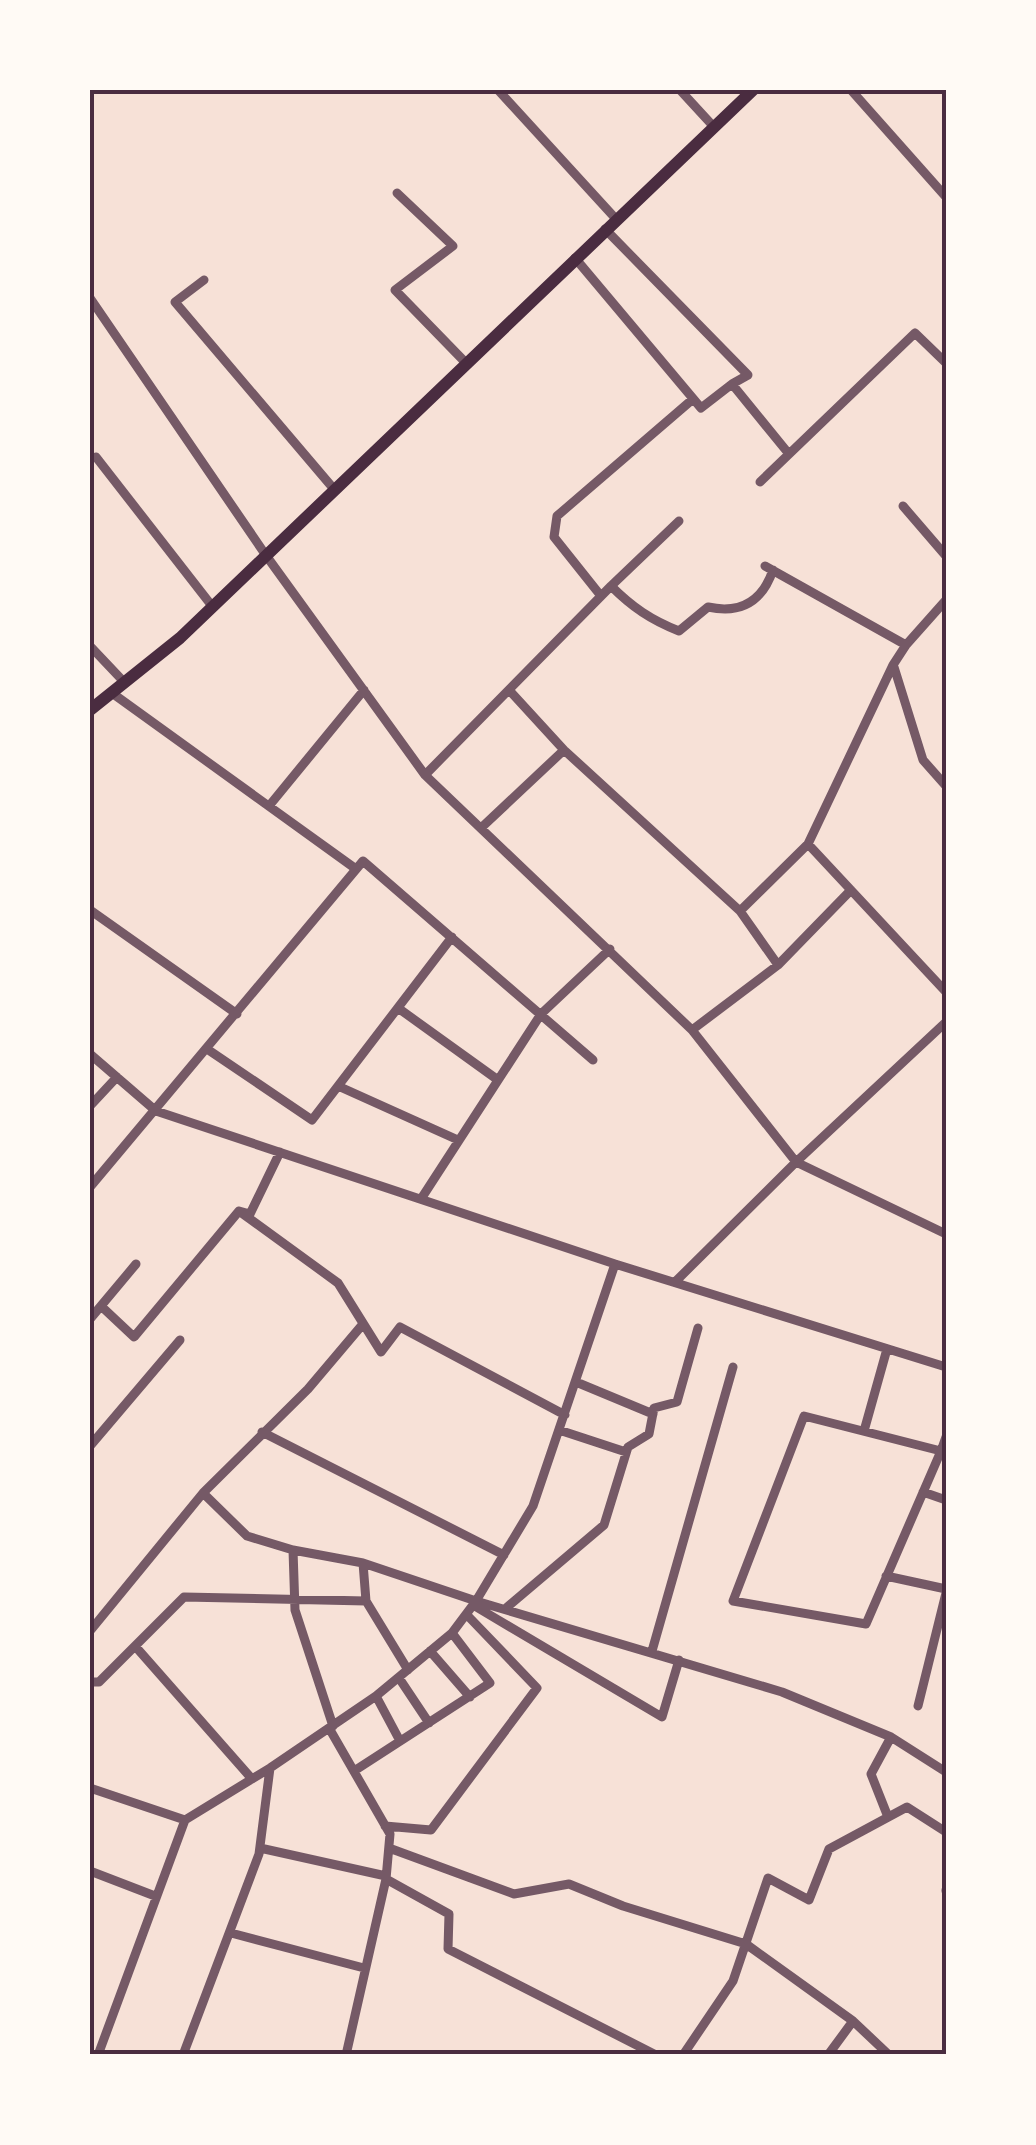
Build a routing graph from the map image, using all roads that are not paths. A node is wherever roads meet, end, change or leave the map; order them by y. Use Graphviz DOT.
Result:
graph roads {
  1 [pos="498,90"];
  2 [pos="680,90"];
  3 [pos="753,90"];
  4 [pos="851,90"];
  5 [pos="714,127"];
  6 [pos="397,193"];
  7 [pos="946,197"];
  8 [pos="616,219"];
  9 [pos="605,229"];
  10 [pos="575,258"];
  11 [pos="204,280"];
  12 [pos="90,298"];
  13 [pos="465,362"];
  14 [pos="946,363"];
  15 [pos="732,384"];
  16 [pos="693,399"];
  17 [pos="790,454"];
  18 [pos="96,457"];
  19 [pos="760,482"];
  20 [pos="333,488"];
  21 [pos="903,506"];
  22 [pos="679,520"];
  23 [pos="266,554"];
  24 [pos="946,556"];
  25 [pos="611,586"];
  26 [pos="601,596"];
  27 [pos="946,600"];
  28 [pos="212,606"];
  29 [pos="906,645"];
  30 [pos="90,646"];
  31 [pos="894,665"];
  32 [pos="125,683"];
  33 [pos="364,690"];
  34 [pos="509,690"];
  35 [pos="112,694"];
  36 [pos="90,710"];
  37 [pos="564,750"];
  38 [pos="425,775"];
  39 [pos="946,786"];
  40 [pos="268,806"];
  41 [pos="482,828"];
  42 [pos="808,844"];
  43 [pos="356,869"];
  44 [pos="851,890"];
  45 [pos="90,910"];
  46 [pos="740,911"];
  47 [pos="452,937"];
  48 [pos="610,950"];
  49 [pos="778,965"];
  50 [pos="946,992"];
  51 [pos="398,1008"];
  52 [pos="237,1014"];
  53 [pos="541,1014"];
  54 [pos="946,1022"];
  55 [pos="692,1030"];
  56 [pos="208,1049"];
  57 [pos="90,1054"];
  58 [pos="593,1060"];
  59 [pos="117,1078"];
  60 [pos="498,1080"];
  61 [pos="338,1086"];
  62 [pos="90,1106"];
  63 [pos="156,1111"];
  64 [pos="458,1140"];
  65 [pos="280,1152"];
  66 [pos="796,1162"];
  67 [pos="90,1186"];
  68 [pos="421,1199"];
  69 [pos="239,1211"];
  70 [pos="946,1234"];
  71 [pos="136,1264"];
  72 [pos="615,1264"];
  73 [pos="674,1282"];
  74 [pos="94,1311"];
  75 [pos="363,1324"];
  76 [pos="698,1328"];
  77 [pos="180,1340"];
  78 [pos="887,1348"];
  79 [pos="733,1367"];
  80 [pos="946,1367"];
  81 [pos="576,1382"];
  82 [pos="653,1414"];
  83 [pos="565,1415"];
  84 [pos="560,1430"];
  85 [pos="262,1432"];
  86 [pos="864,1432"];
  87 [pos="946,1437"];
  88 [pos="90,1446"];
  89 [pos="941,1451"];
  90 [pos="626,1452"];
  91 [pos="923,1492"];
  92 [pos="203,1493"];
  93 [pos="946,1500"];
  94 [pos="293,1550"];
  95 [pos="504,1554"];
  96 [pos="364,1563"];
  97 [pos="886,1576"];
  98 [pos="946,1591"];
  99 [pos="295,1599"];
  100 [pos="366,1601"];
  101 [pos="472,1607"];
  102 [pos="505,1609"];
  103 [pos="90,1631"];
  104 [pos="452,1633"];
  105 [pos="135,1646"];
  106 [pos="430,1651"];
  107 [pos="652,1651"];
  108 [pos="680,1660"];
  109 [pos="408,1670"];
  110 [pos="399,1678"];
  111 [pos="90,1682"];
  112 [pos="376,1696"];
  113 [pos="470,1697"];
  114 [pos="918,1706"];
  115 [pos="429,1723"];
  116 [pos="331,1727"];
  117 [pos="891,1737"];
  118 [pos="400,1742"];
  119 [pos="270,1768"];
  120 [pos="354,1771"];
  121 [pos="946,1772"];
  122 [pos="252,1779"];
  123 [pos="90,1788"];
  124 [pos="888,1817"];
  125 [pos="185,1820"];
  126 [pos="386,1826"];
  127 [pos="946,1832"];
  128 [pos="260,1848"];
  129 [pos="388,1848"];
  130 [pos="90,1871"];
  131 [pos="386,1877"];
  132 [pos="154,1896"];
  133 [pos="231,1934"];
  134 [pos="746,1944"];
  135 [pos="364,1968"];
  136 [pos="853,2022"];
  137 [pos="98,2055"];
  138 [pos="183,2055"];
  139 [pos="346,2055"];
  140 [pos="656,2055"];
  141 [pos="683,2055"];
  142 [pos="828,2055"];
  143 [pos="888,2055"];
  1 -- 8 [label="street"];
  2 -- 5 [label="street"];
  3 -- 5 [label="main road"];
  4 -- 7 [label="street"];
  5 -- 8 [label="main road"];
  6 -- 13 [label="street"];
  8 -- 9 [label="main road"];
  9 -- 10 [label="main road"];
  9 -- 15 [label="street"];
  10 -- 13 [label="main road"];
  10 -- 16 [label="street"];
  11 -- 20 [label="street"];
  12 -- 23 [label="street"];
  13 -- 20 [label="main road"];
  14 -- 17 [label="street"];
  15 -- 16 [label="street"];
  15 -- 17 [label="street"];
  16 -- 26 [label="street"];
  17 -- 19 [label="street"];
  18 -- 28 [label="street"];
  20 -- 23 [label="main road"];
  21 -- 24 [label="street"];
  22 -- 25 [label="street"];
  23 -- 28 [label="main road"];
  23 -- 33 [label="street"];
  25 -- 26 [label="street"];
  25 -- 29 [label="street"];
  26 -- 34 [label="street"];
  27 -- 29 [label="street"];
  28 -- 32 [label="main road"];
  29 -- 31 [label="street"];
  30 -- 32 [label="street"];
  31 -- 39 [label="street"];
  31 -- 42 [label="street"];
  32 -- 35 [label="main road"];
  33 -- 38 [label="street"];
  33 -- 40 [label="street"];
  34 -- 37 [label="street"];
  34 -- 38 [label="street"];
  35 -- 36 [label="main road"];
  35 -- 40 [label="street"];
  37 -- 41 [label="street"];
  37 -- 46 [label="street"];
  38 -- 41 [label="street"];
  40 -- 43 [label="street"];
  41 -- 48 [label="street"];
  42 -- 44 [label="street"];
  42 -- 46 [label="street"];
  43 -- 47 [label="street"];
  43 -- 52 [label="street"];
  44 -- 49 [label="street"];
  44 -- 50 [label="street"];
  45 -- 52 [label="street"];
  46 -- 49 [label="street"];
  47 -- 51 [label="street"];
  47 -- 53 [label="street"];
  48 -- 53 [label="street"];
  48 -- 55 [label="street"];
  49 -- 55 [label="street"];
  51 -- 60 [label="street"];
  51 -- 61 [label="street"];
  52 -- 56 [label="street"];
  53 -- 58 [label="street"];
  53 -- 60 [label="street"];
  54 -- 66 [label="street"];
  55 -- 66 [label="street"];
  56 -- 61 [label="street"];
  56 -- 63 [label="street"];
  57 -- 59 [label="street"];
  59 -- 62 [label="street"];
  59 -- 63 [label="street"];
  60 -- 64 [label="street"];
  61 -- 64 [label="street"];
  63 -- 65 [label="street"];
  63 -- 67 [label="street"];
  64 -- 68 [label="street"];
  65 -- 68 [label="street"];
  65 -- 69 [label="street"];
  66 -- 70 [label="street"];
  66 -- 73 [label="street"];
  68 -- 72 [label="street"];
  69 -- 74 [label="street"];
  69 -- 75 [label="street"];
  71 -- 74 [label="street"];
  72 -- 73 [label="street"];
  72 -- 81 [label="street"];
  73 -- 78 [label="street"];
  75 -- 83 [label="street"];
  75 -- 85 [label="street"];
  76 -- 82 [label="street"];
  77 -- 88 [label="street"];
  78 -- 80 [label="street"];
  78 -- 86 [label="street"];
  79 -- 107 [label="street"];
  81 -- 82 [label="street"];
  81 -- 83 [label="street"];
  82 -- 90 [label="street"];
  83 -- 84 [label="street"];
  84 -- 90 [label="street"];
  84 -- 95 [label="street"];
  85 -- 92 [label="street"];
  85 -- 95 [label="street"];
  86 -- 89 [label="street"];
  86 -- 97 [label="street"];
  87 -- 89 [label="street"];
  89 -- 91 [label="street"];
  90 -- 102 [label="street"];
  91 -- 93 [label="street"];
  91 -- 97 [label="street"];
  92 -- 94 [label="street"];
  92 -- 103 [label="street"];
  94 -- 96 [label="street"];
  94 -- 99 [label="street"];
  95 -- 101 [label="street"];
  96 -- 100 [label="street"];
  96 -- 101 [label="street"];
  97 -- 98 [label="street"];
  98 -- 114 [label="street"];
  99 -- 100 [label="street"];
  99 -- 105 [label="street"];
  99 -- 116 [label="street"];
  100 -- 109 [label="street"];
  101 -- 102 [label="street"];
  101 -- 104 [label="street"];
  101 -- 108 [label="street"];
  101 -- 126 [label="street"];
  102 -- 107 [label="street"];
  104 -- 106 [label="street"];
  104 -- 113 [label="street"];
  105 -- 111 [label="street"];
  105 -- 122 [label="street"];
  106 -- 109 [label="street"];
  106 -- 113 [label="street"];
  107 -- 108 [label="street"];
  108 -- 117 [label="street"];
  109 -- 110 [label="street"];
  110 -- 112 [label="street"];
  110 -- 115 [label="street"];
  112 -- 116 [label="street"];
  112 -- 118 [label="street"];
  113 -- 115 [label="street"];
  115 -- 118 [label="street"];
  116 -- 119 [label="street"];
  116 -- 120 [label="street"];
  117 -- 121 [label="street"];
  117 -- 124 [label="street"];
  118 -- 120 [label="street"];
  119 -- 122 [label="street"];
  119 -- 128 [label="street"];
  120 -- 126 [label="street"];
  122 -- 125 [label="street"];
  123 -- 125 [label="street"];
  124 -- 127 [label="street"];
  124 -- 134 [label="street"];
  125 -- 132 [label="street"];
  126 -- 129 [label="street"];
  128 -- 131 [label="street"];
  128 -- 133 [label="street"];
  129 -- 131 [label="street"];
  129 -- 134 [label="street"];
  130 -- 132 [label="street"];
  131 -- 135 [label="street"];
  131 -- 140 [label="street"];
  132 -- 137 [label="street"];
  133 -- 135 [label="street"];
  133 -- 138 [label="street"];
  134 -- 136 [label="street"];
  134 -- 141 [label="street"];
  135 -- 139 [label="street"];
  136 -- 142 [label="street"];
  136 -- 143 [label="street"];
}
